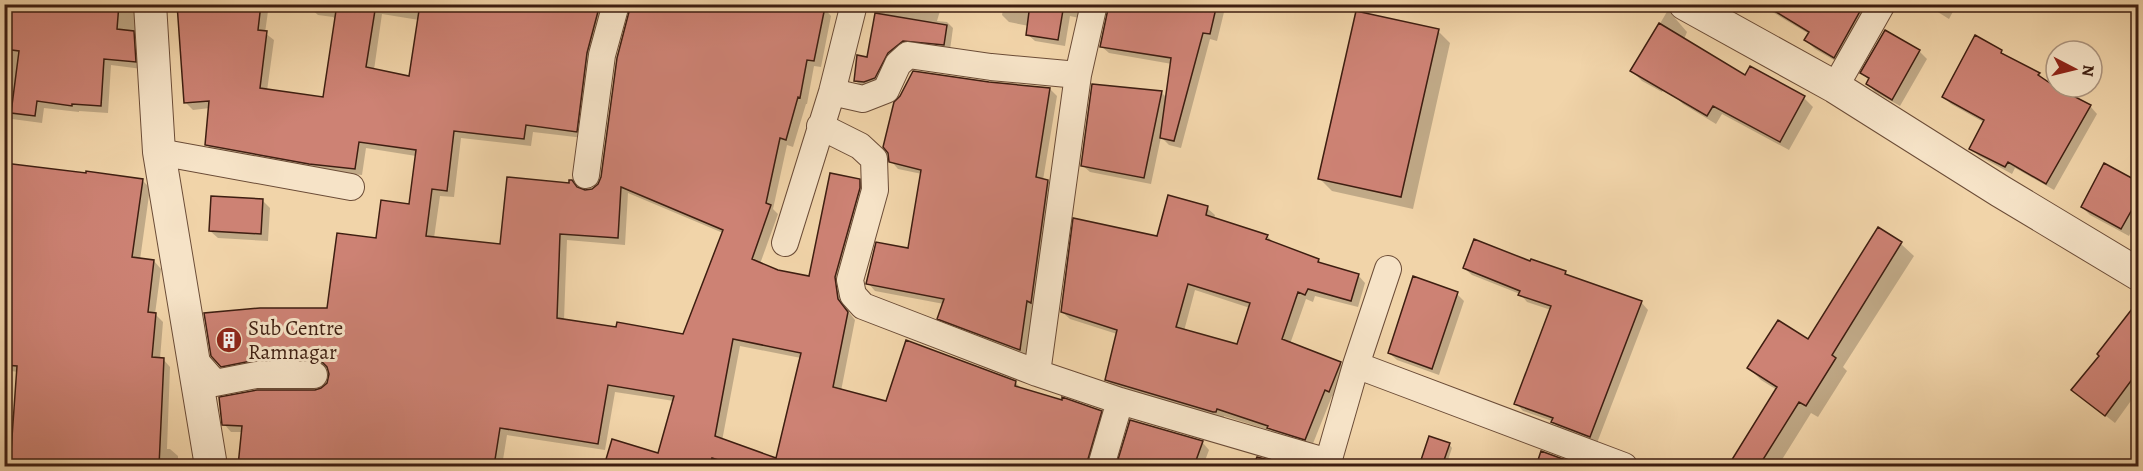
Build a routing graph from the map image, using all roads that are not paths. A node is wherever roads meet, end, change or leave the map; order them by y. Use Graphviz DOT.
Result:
graph roads {
  1 [pos="150,4"];
  2 [pos="616,4"];
  3 [pos="854,4"];
  4 [pos="1094,4"];
  5 [pos="1685,4"];
  6 [pos="1882,4"];
  7 [pos="1078,75"];
  8 [pos="1835,87"];
  9 [pos="832,92"];
  10 [pos="820,126"];
  11 [pos="159,152"];
  12 [pos="586,175"];
  13 [pos="351,187"];
  14 [pos="785,243"];
  15 [pos="1388,269"];
  16 [pos="2139,274"];
  17 [pos="193,358"];
  18 [pos="1356,365"];
  19 [pos="1037,373"];
  20 [pos="315,375"];
  21 [pos="1120,401"];
  22 [pos="1328,464"];
  23 [pos="211,466"];
  24 [pos="1101,466"];
  25 [pos="1624,466"];
  1 -- 11 [label="street"];
  2 -- 12 [label="street"];
  3 -- 9 [label="street"];
  4 -- 7 [label="street"];
  5 -- 8 [label="street"];
  6 -- 8 [label="street"];
  7 -- 9 [label="street"];
  7 -- 19 [label="street"];
  8 -- 16 [label="street"];
  9 -- 10 [label="street"];
  10 -- 14 [label="street"];
  10 -- 19 [label="street"];
  11 -- 13 [label="street"];
  11 -- 17 [label="street"];
  15 -- 18 [label="street"];
  17 -- 20 [label="street"];
  17 -- 23 [label="street"];
  18 -- 22 [label="street"];
  18 -- 25 [label="street"];
  19 -- 21 [label="street"];
  21 -- 22 [label="street"];
  21 -- 24 [label="street"];
}
